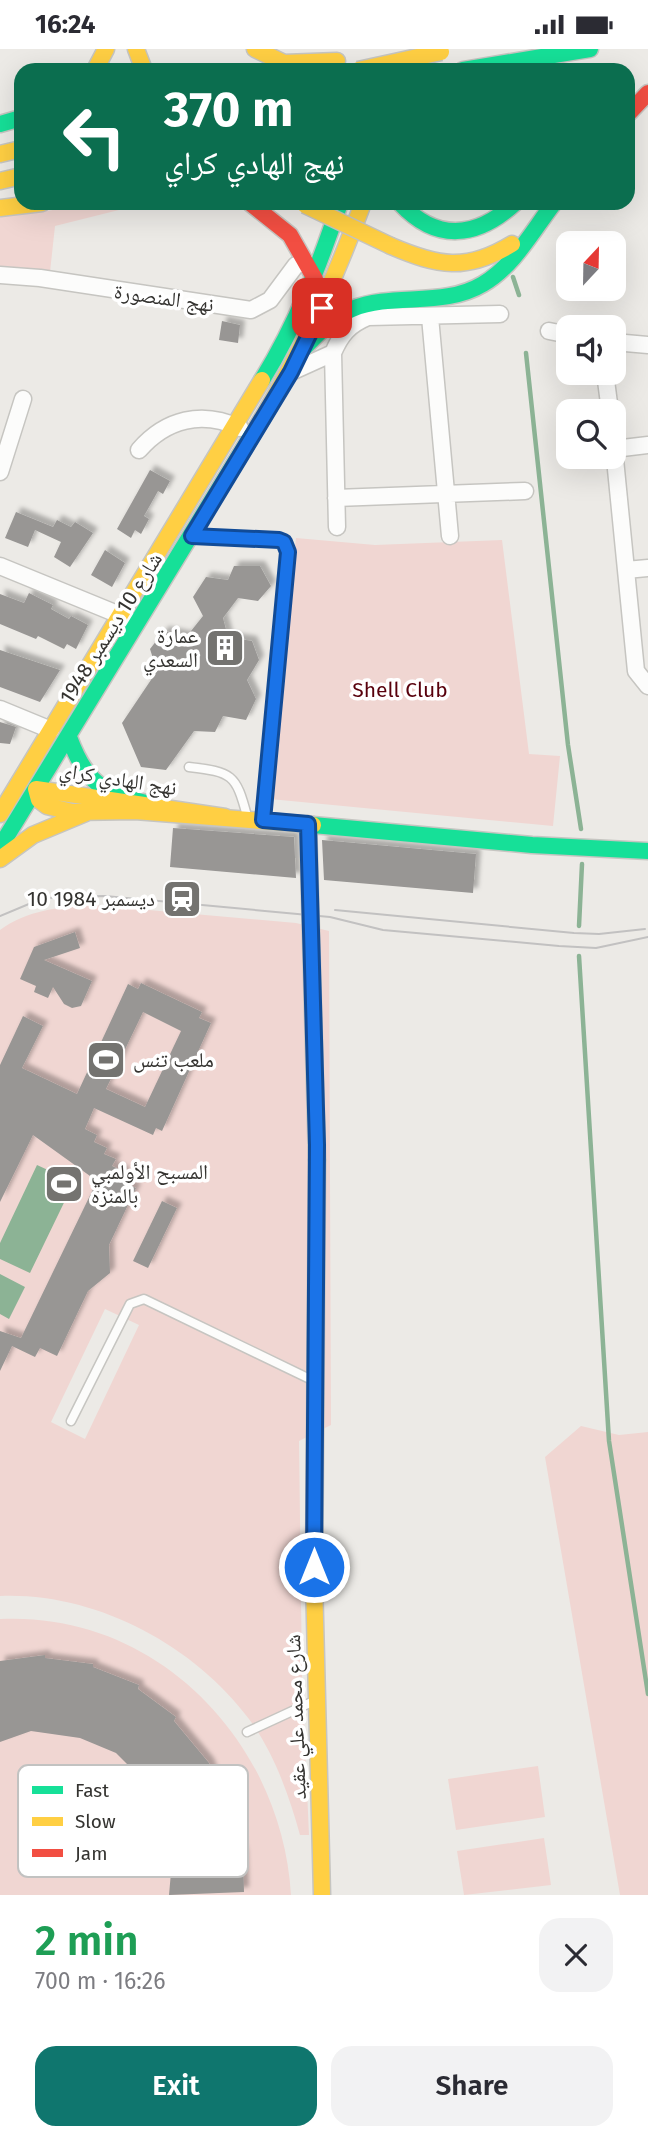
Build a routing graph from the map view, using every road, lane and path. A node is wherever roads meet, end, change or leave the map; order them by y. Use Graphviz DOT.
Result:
graph roads {
  1 [pos="255,49"];
  2 [pos="405,49"];
  3 [pos="459,49"];
  4 [pos="590,49"];
  5 [pos="390,63"];
  6 [pos="505,63"];
  7 [pos="648,93"];
  8 [pos="635,107"];
  9 [pos="262,210"];
  10 [pos="315,210"];
  11 [pos="338,210"];
  12 [pos="360,210"];
  13 [pos="407,210"];
  14 [pos="507,210"];
  15 [pos="548,210"];
  16 [pos="530,232"];
  17 [pos="307,263"];
  18 [pos="0,275"];
  19 [pos="315,279"];
  20 [pos="500,314"];
  21 [pos="430,317"];
  22 [pos="549,331"];
  23 [pos="556,332"];
  24 [pos="626,343"];
  25 [pos="648,345"];
  26 [pos="302,350"];
  27 [pos="333,353"];
  28 [pos="291,372"];
  29 [pos="23,399"];
  30 [pos="236,426"];
  31 [pos="253,435"];
  32 [pos="648,445"];
  33 [pos="626,448"];
  34 [pos="139,450"];
  35 [pos="616,469"];
  36 [pos="0,472"];
  37 [pos="525,491"];
  38 [pos="447,497"];
  39 [pos="336,498"];
  40 [pos="337,527"];
  41 [pos="192,536"];
  42 [pos="450,536"];
  43 [pos="0,566"];
  44 [pos="648,568"];
  45 [pos="626,570"];
  46 [pos="121,615"];
  47 [pos="139,622"];
  48 [pos="648,686"];
  49 [pos="0,709"];
  50 [pos="51,730"];
  51 [pos="69,737"];
  52 [pos="29,766"];
  53 [pos="188,767"];
  54 [pos="16,787"];
  55 [pos="36,789"];
  56 [pos="164,807"];
  57 [pos="88,812"];
  58 [pos="0,814"];
  59 [pos="225,817"];
  60 [pos="255,820"];
  61 [pos="308,824"];
  62 [pos="0,847"];
  63 [pos="568,847"];
  64 [pos="648,851"];
  65 [pos="0,859"];
  66 [pos="648,863"];
  67 [pos="316,1382"];
  68 [pos="71,1421"];
  69 [pos="317,1699"];
  70 [pos="247,1733"];
  71 [pos="322,1895"];
  1 -- 2 [label="main road"];
  3 -- 5 [label="main road, bridge"];
  4 -- 6 [label="main road"];
  7 -- 8 [label="main road"];
  9 -- 17 [label="main road"];
  10 -- 16 [label="main road, bridge"];
  11 -- 19 [label="main road, شارع 10 ديسمبر 1948"];
  12 -- 26 [label="main road, شارع 10 ديسمبر 1948"];
  13 -- 14 [label="main road"];
  15 -- 16 [label="main road"];
  16 -- 26 [label="main road"];
  17 -- 18 [label="street, نهج المنصورة"];
  17 -- 19 [label="main road"];
  19 -- 30 [label="main road, شارع 10 ديسمبر 1948"];
  20 -- 21 [label="street"];
  21 -- 27 [label="street"];
  21 -- 38 [label="street"];
  22 -- 23 [label="street"];
  24 -- 25 [label="street"];
  26 -- 28 [label="main road, شارع 10 ديسمبر 1948"];
  27 -- 28 [label="street"];
  27 -- 39 [label="street"];
  28 -- 31 [label="main road, شارع 10 ديسمبر 1948"];
  29 -- 36 [label="street"];
  30 -- 31 [label="street"];
  30 -- 34 [label="street"];
  30 -- 46 [label="main road, شارع 10 ديسمبر 1948"];
  31 -- 41 [label="main road, شارع 10 ديسمبر 1948"];
  32 -- 33 [label="street"];
  35 -- 45 [label="street"];
  37 -- 38 [label="street"];
  38 -- 39 [label="street"];
  38 -- 42 [label="street"];
  39 -- 40 [label="street"];
  41 -- 47 [label="main road, شارع 10 ديسمبر 1948"];
  41 -- 60 [label="lane"];
  43 -- 46 [label="street"];
  44 -- 45 [label="street"];
  45 -- 48 [label="street"];
  46 -- 47 [label="street"];
  46 -- 50 [label="main road, شارع 10 ديسمبر 1948"];
  47 -- 51 [label="main road, شارع 10 ديسمبر 1948"];
  49 -- 50 [label="street"];
  50 -- 52 [label="main road, شارع 10 ديسمبر 1948"];
  51 -- 55 [label="main road, شارع 10 ديسمبر 1948"];
  51 -- 56 [label="main road"];
  52 -- 54 [label="main road, شارع 10 ديسمبر 1948"];
  52 -- 55 [label="main road"];
  53 -- 60 [label="lane"];
  54 -- 55 [label="main road"];
  54 -- 58 [label="main road, شارع 10 ديسمبر 1948"];
  55 -- 56 [label="main road, نهج الهادي كراي"];
  55 -- 57 [label="main road, نهج الهادي كراي"];
  55 -- 62 [label="main road, شارع 10 ديسمبر 1948"];
  56 -- 59 [label="main road, نهج الهادي كراي"];
  57 -- 59 [label="main road, نهج الهادي كراي"];
  57 -- 65 [label="main road"];
  59 -- 60 [label="main road, نهج الهادي كراي"];
  60 -- 61 [label="main road, نهج الهادي كراي"];
  61 -- 63 [label="main road, نهج الهادي كراي"];
  61 -- 67 [label="main road, شارع محمد علي عقيد"];
  63 -- 64 [label="main road, نهج الهادي كراي"];
  63 -- 66 [label="main road, نهج الهادي كراي"];
  67 -- 68 [label="lane"];
  67 -- 69 [label="main road, شارع محمد علي عقيد"];
  69 -- 70 [label="lane"];
  69 -- 71 [label="main road, شارع محمد علي عقيد"];
}
